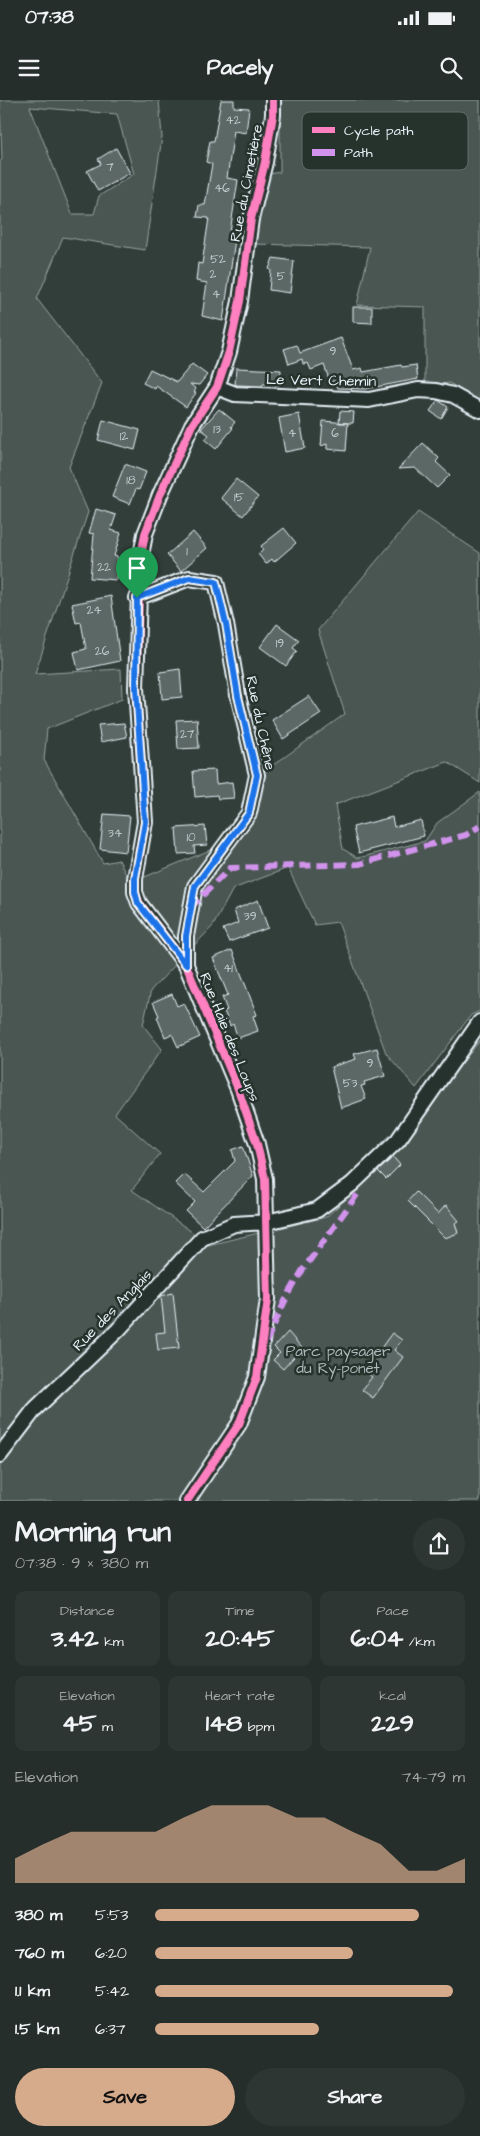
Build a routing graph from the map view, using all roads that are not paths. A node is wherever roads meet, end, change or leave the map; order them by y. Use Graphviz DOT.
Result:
graph roads {
  1 [pos="273,100"];
  2 [pos="244,271"];
  3 [pos="218,387"];
  4 [pos="480,410"];
  5 [pos="137,598"];
  6 [pos="186,965"];
  7 [pos="480,1022"];
  8 [pos="267,1222"];
  9 [pos="0,1455"];
  10 [pos="188,1501"];
  1 -- 2 [label="street, Rue du Cimetière"];
  2 -- 3 [label="street, Rue Haie des Loups"];
  3 -- 4 [label="street, Le Vert Chemin"];
  3 -- 5 [label="street, Rue Haie des Loups"];
  5 -- 6 [label="street, Rue Haie des Loups"];
  5 -- 6 [label="street, Rue du Chêne"];
  6 -- 8 [label="street, Rue Haie des Loups"];
  7 -- 8 [label="street, Rue des Anglais"];
  8 -- 9 [label="street, Rue des Anglais"];
  8 -- 10 [label="street, Rue Haie des Loups"];
}
